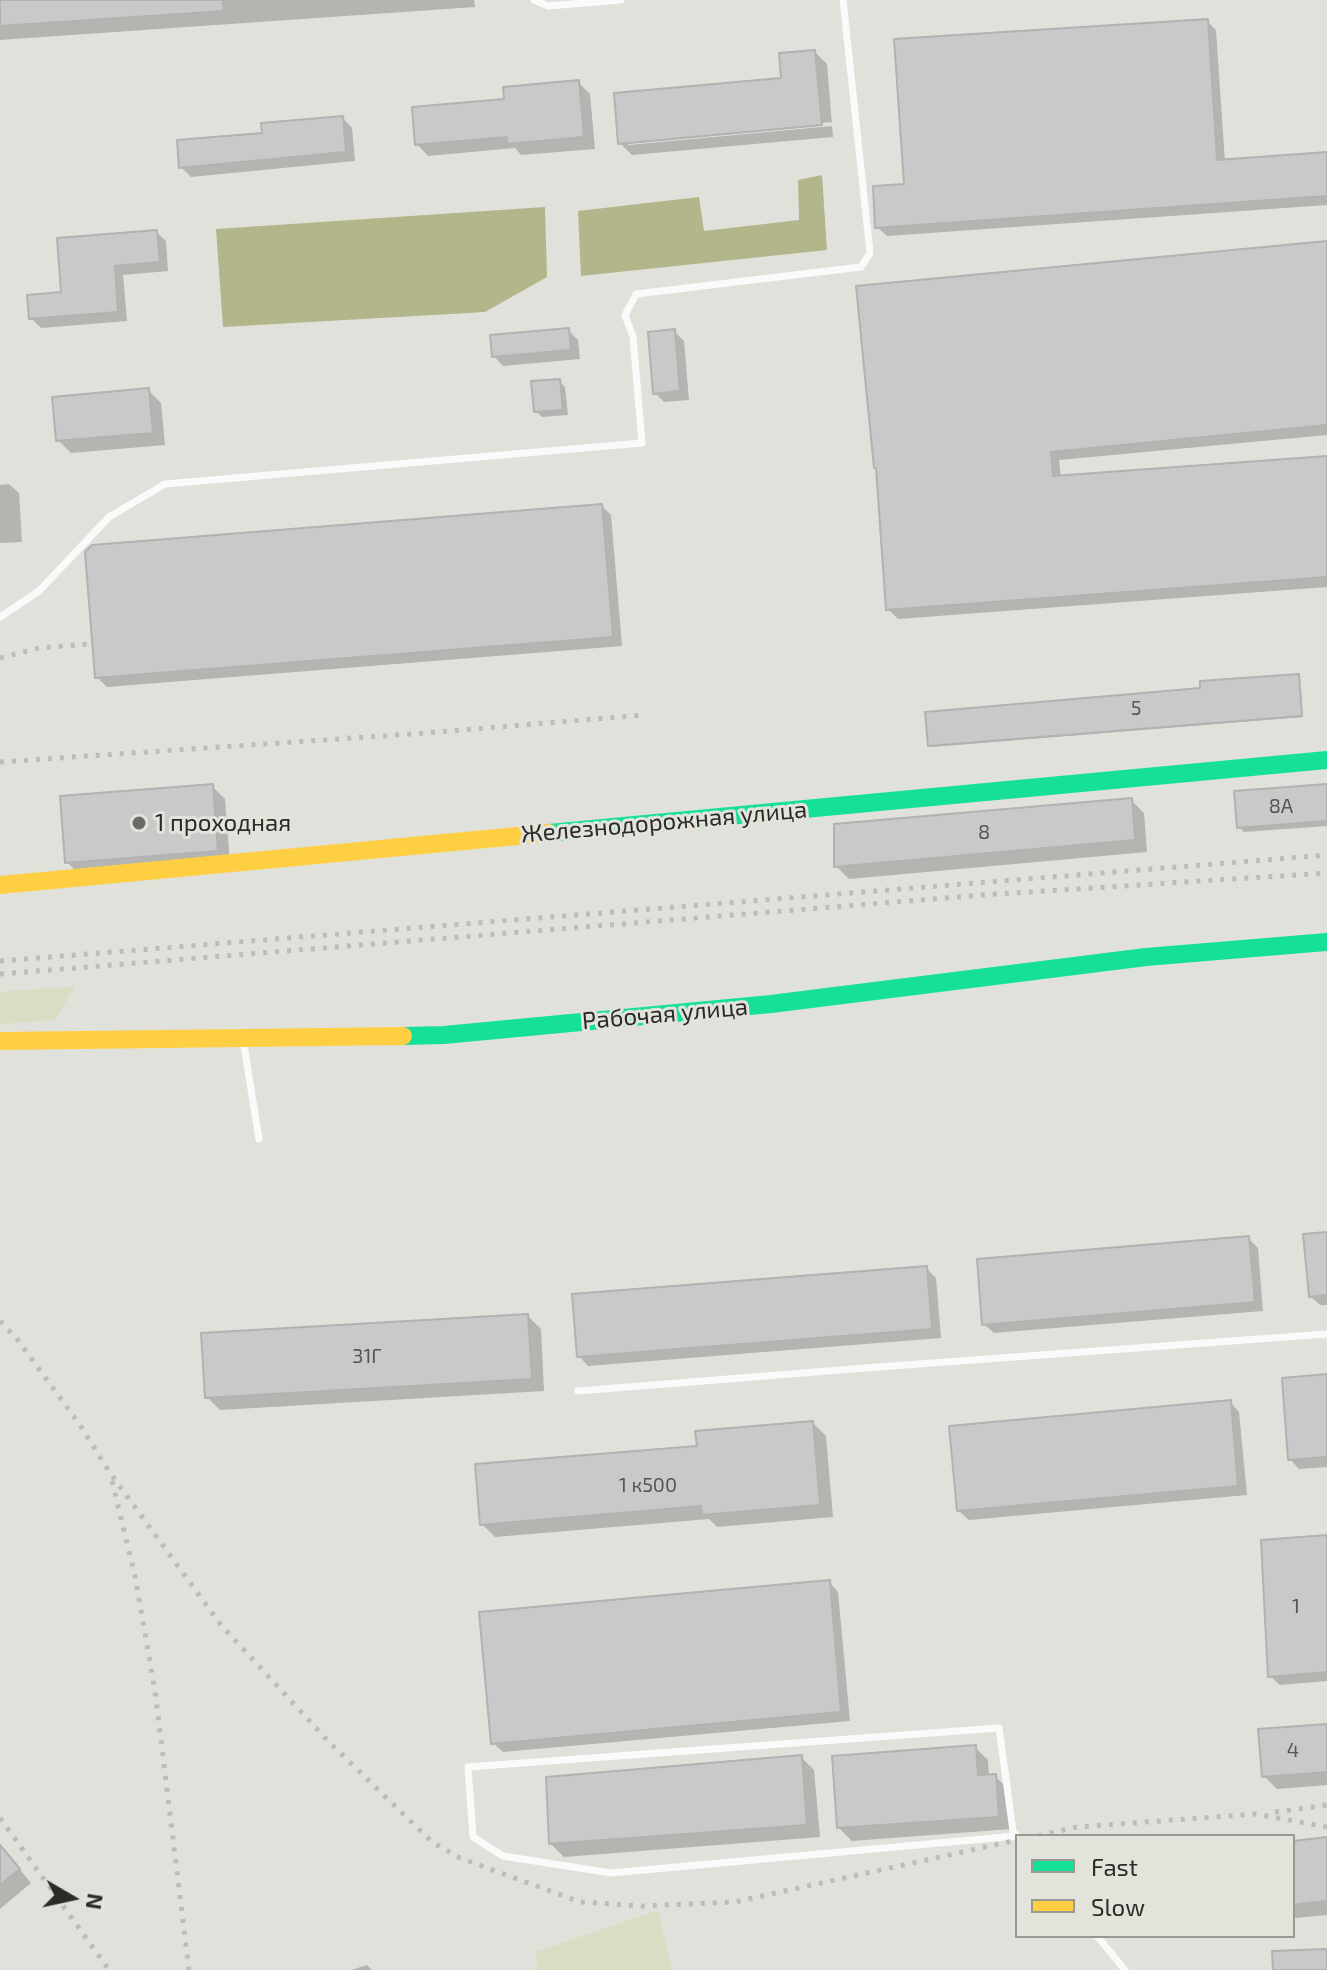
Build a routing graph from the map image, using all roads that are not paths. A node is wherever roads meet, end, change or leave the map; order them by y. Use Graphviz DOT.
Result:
graph roads {
  1 [pos="534,0"];
  2 [pos="621,0"];
  3 [pos="843,0"];
  4 [pos="0,617"];
  5 [pos="1327,760"];
  6 [pos="0,885"];
  7 [pos="1327,942"];
  8 [pos="243,1037"];
  9 [pos="0,1041"];
  10 [pos="259,1139"];
  11 [pos="1327,1334"];
  12 [pos="578,1391"];
  13 [pos="1015,1834"];
  14 [pos="1015,1836"];
  15 [pos="1099,1938"];
  16 [pos="1125,1970"];
  1 -- 2 [label="lane"];
  3 -- 4 [label="lane"];
  5 -- 6 [label="street, Железнодорожная улица"];
  7 -- 8 [label="street, Рабочая улица"];
  8 -- 9 [label="street, Рабочая улица"];
  8 -- 10 [label="lane"];
  11 -- 12 [label="lane"];
  13 -- 14 [label="lane"];
  15 -- 16 [label="lane"];
}
